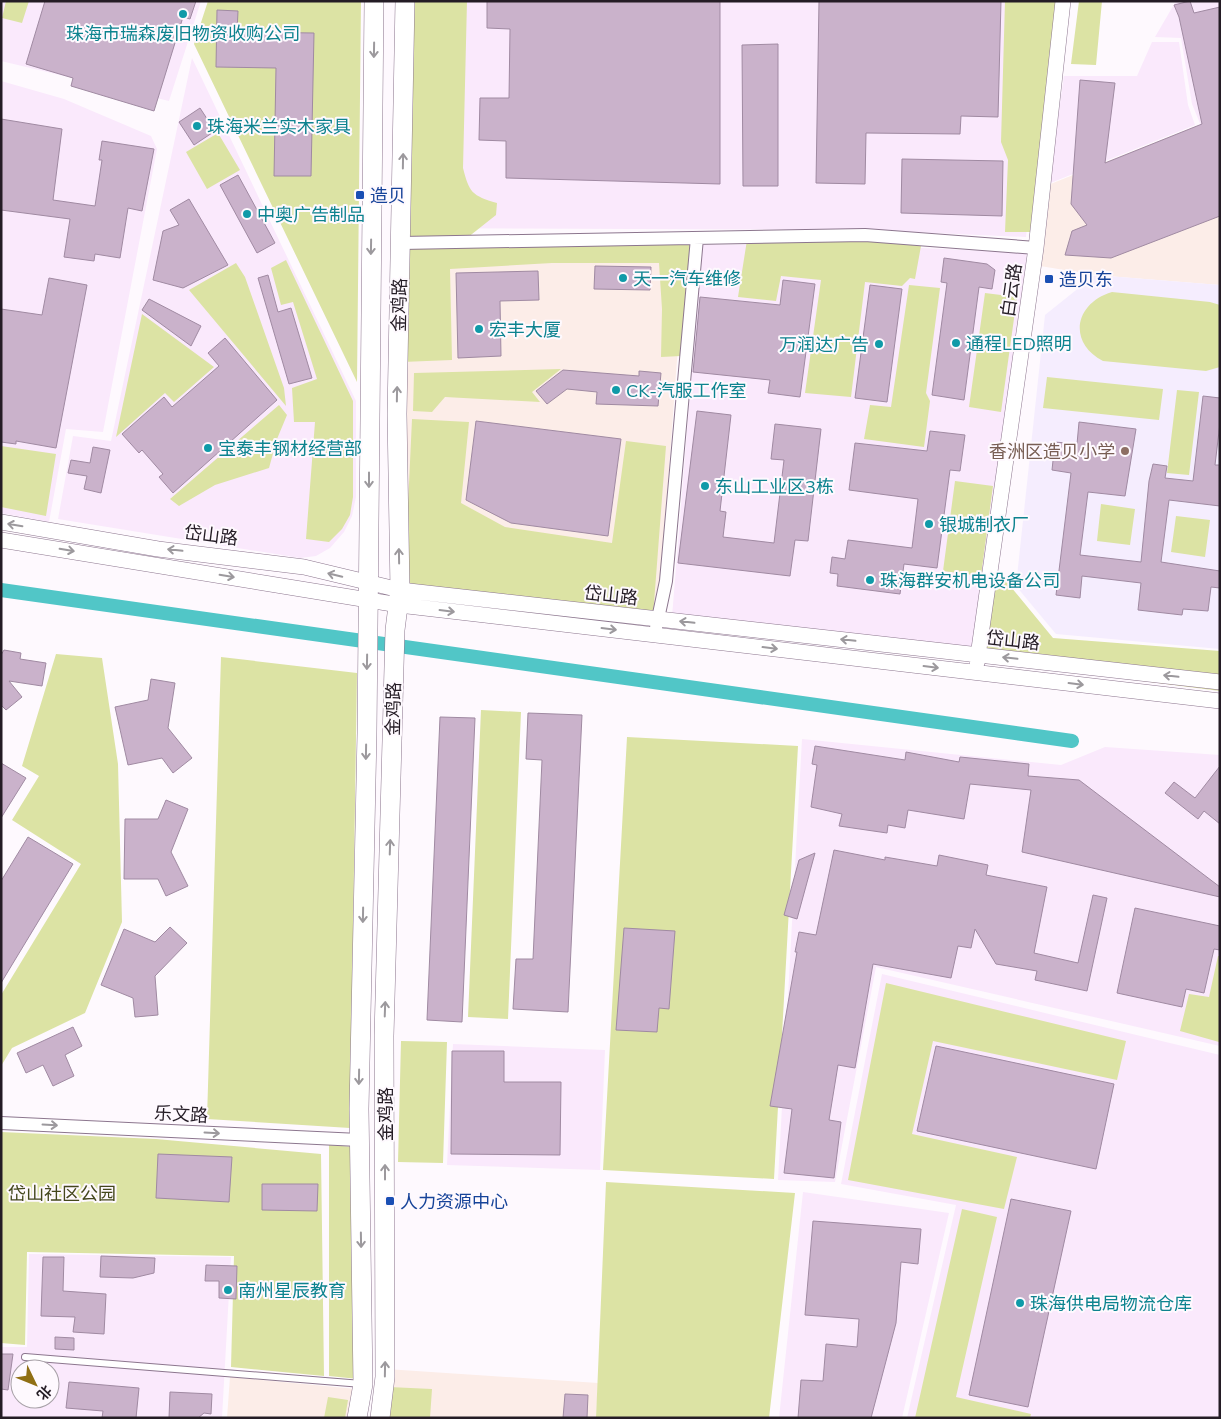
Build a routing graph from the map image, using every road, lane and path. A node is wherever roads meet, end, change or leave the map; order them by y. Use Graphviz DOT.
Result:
graph roads {
  1 [pos="374,1"];
  2 [pos="405,1"];
  3 [pos="1063,1"];
  4 [pos="697,238"];
  5 [pos="401,243"];
  6 [pos="1036,248"];
  7 [pos="1,522"];
  8 [pos="1,540"];
  9 [pos="368,591"];
  10 [pos="399,598"];
  11 [pos="658,619"];
  12 [pos="654,635"];
  13 [pos="978,655"];
  14 [pos="976,672"];
  15 [pos="1220,682"];
  16 [pos="1220,701"];
  17 [pos="1,1123"];
  18 [pos="359,1140"];
  19 [pos="25,1357"];
  20 [pos="363,1384"];
  21 [pos="357,1418"];
  22 [pos="380,1418"];
  1 -- 9 [label="main road, 金鸡路, one-way"];
  5 -- 2 [label="main road, 金鸡路, one-way"];
  3 -- 6 [label="street, 白云路"];
  4 -- 5 [label="street"];
  4 -- 6 [label="street"];
  4 -- 11 [label="street"];
  10 -- 5 [label="main road, 金鸡路, one-way"];
  6 -- 13 [label="street, 白云路"];
  9 -- 7 [label="street, 岱山路, one-way"];
  8 -- 9 [label="street, 岱山路, one-way"];
  9 -- 10 [label="street, 岱山路"];
  9 -- 18 [label="main road, 金鸡路, one-way"];
  10 -- 11 [label="street, 岱山路"];
  10 -- 12 [label="street, 岱山路, one-way"];
  22 -- 10 [label="main road, 金鸡路, one-way"];
  11 -- 12 [label="street"];
  13 -- 11 [label="street, 岱山路, one-way"];
  12 -- 14 [label="street, 岱山路, one-way"];
  13 -- 14 [label="street, 白云路"];
  15 -- 13 [label="street, 岱山路, one-way"];
  14 -- 16 [label="street, 岱山路, one-way"];
  17 -- 18 [label="street, 乐文路, one-way"];
  18 -- 20 [label="main road, 金鸡路, one-way"];
  19 -- 20 [label="lane"];
  20 -- 21 [label="main road, 金鸡路"];
}
